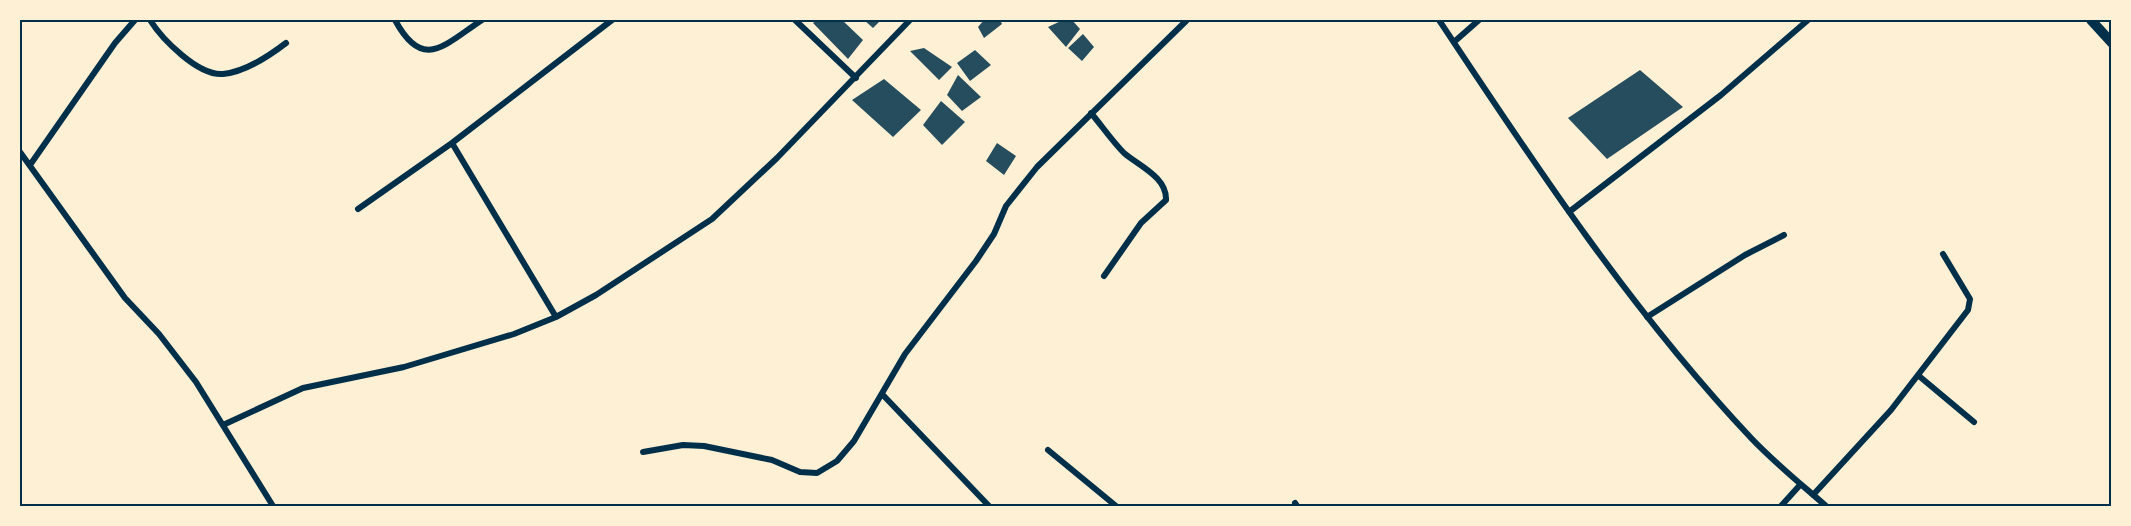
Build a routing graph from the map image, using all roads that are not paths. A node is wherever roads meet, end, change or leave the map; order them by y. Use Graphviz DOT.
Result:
graph roads {
  1 [pos="135,20"];
  2 [pos="150,20"];
  3 [pos="395,20"];
  4 [pos="482,20"];
  5 [pos="612,20"];
  6 [pos="795,20"];
  7 [pos="910,20"];
  8 [pos="1187,20"];
  9 [pos="1439,20"];
  10 [pos="1479,20"];
  11 [pos="1808,20"];
  12 [pos="2091,20"];
  13 [pos="1454,42"];
  14 [pos="2112,43"];
  15 [pos="286,44"];
  16 [pos="856,78"];
  17 [pos="1091,113"];
  18 [pos="452,143"];
  19 [pos="20,152"];
  20 [pos="30,165"];
  21 [pos="358,209"];
  22 [pos="1569,212"];
  23 [pos="1784,235"];
  24 [pos="1943,254"];
  25 [pos="1104,276"];
  26 [pos="556,317"];
  27 [pos="1647,317"];
  28 [pos="1919,376"];
  29 [pos="882,394"];
  30 [pos="1974,422"];
  31 [pos="223,425"];
  32 [pos="1048,450"];
  33 [pos="643,452"];
  34 [pos="1800,485"];
  35 [pos="1813,495"];
  36 [pos="273,507"];
  37 [pos="989,507"];
  38 [pos="1116,507"];
  39 [pos="1781,507"];
  40 [pos="1826,507"];
  1 -- 20 [label="street"];
  2 -- 15 [label="street"];
  3 -- 4 [label="street"];
  5 -- 18 [label="street"];
  6 -- 16 [label="street"];
  7 -- 16 [label="street"];
  8 -- 17 [label="street"];
  9 -- 13 [label="street"];
  10 -- 13 [label="street"];
  11 -- 22 [label="street"];
  12 -- 14 [label="street"];
  13 -- 22 [label="street"];
  16 -- 26 [label="street"];
  17 -- 25 [label="street"];
  17 -- 29 [label="street"];
  18 -- 21 [label="street"];
  18 -- 26 [label="street"];
  19 -- 20 [label="street"];
  20 -- 31 [label="street"];
  22 -- 27 [label="street"];
  23 -- 27 [label="street"];
  24 -- 28 [label="street"];
  26 -- 31 [label="street"];
  27 -- 34 [label="street"];
  28 -- 30 [label="street"];
  28 -- 35 [label="street"];
  29 -- 33 [label="street"];
  29 -- 37 [label="street"];
  31 -- 36 [label="street"];
  32 -- 38 [label="street"];
  34 -- 35 [label="street"];
  34 -- 39 [label="street"];
  35 -- 40 [label="street"];
}
